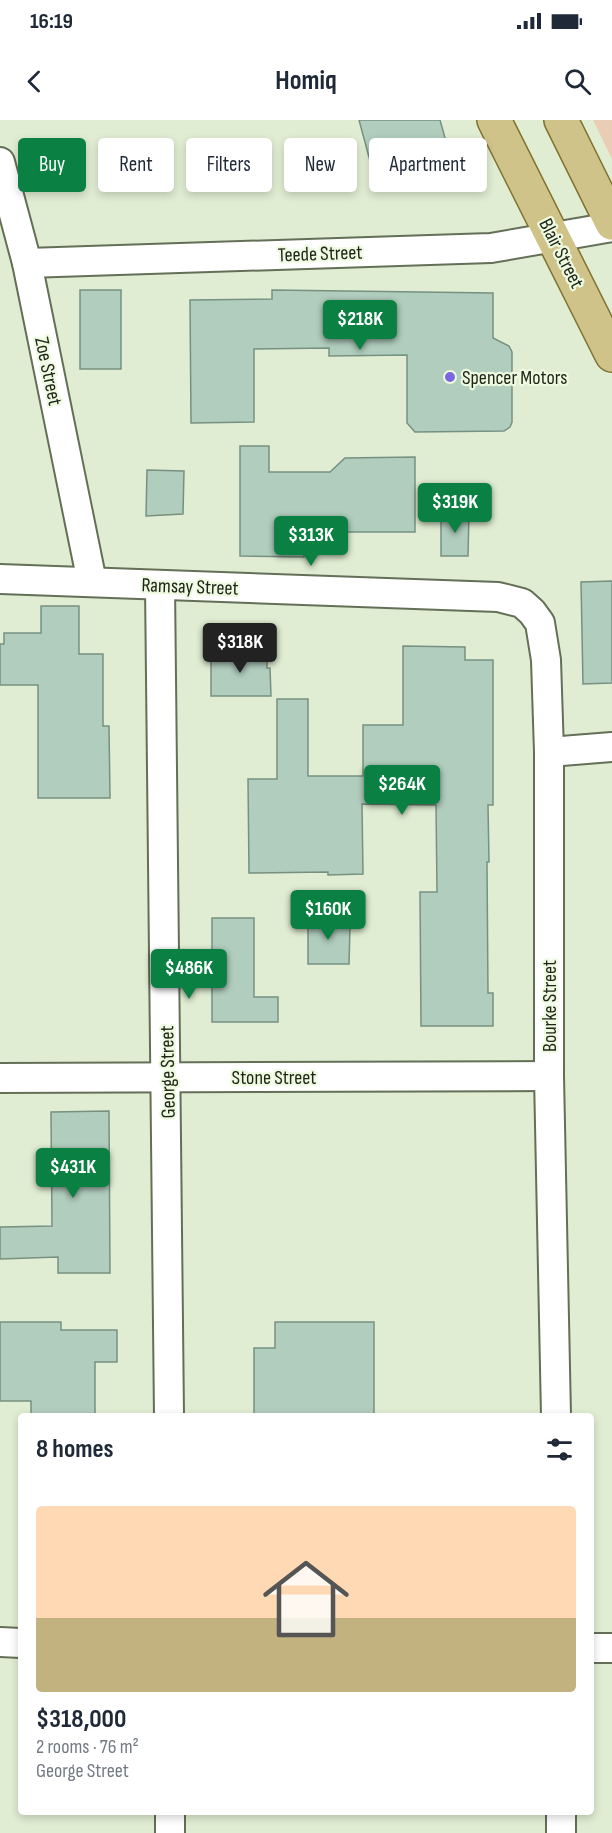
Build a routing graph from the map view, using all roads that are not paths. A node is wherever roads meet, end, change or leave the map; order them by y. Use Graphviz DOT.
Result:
graph roads {
  1 [pos="494,120"];
  2 [pos="561,120"];
  3 [pos="0,162"];
  4 [pos="612,225"];
  5 [pos="554,237"];
  6 [pos="27,263"];
  7 [pos="612,355"];
  8 [pos="0,579"];
  9 [pos="92,582"];
  10 [pos="160,585"];
  11 [pos="522,603"];
  12 [pos="612,747"];
  13 [pos="549,752"];
  14 [pos="549,1076"];
  15 [pos="167,1077"];
  16 [pos="0,1078"];
  17 [pos="169,1413"];
  18 [pos="556,1413"];
  19 [pos="0,1642"];
  20 [pos="18,1643"];
  21 [pos="594,1648"];
  22 [pos="612,1648"];
  23 [pos="170,1815"];
  24 [pos="561,1815"];
  25 [pos="170,1833"];
  26 [pos="561,1833"];
  1 -- 5 [label="main road, Blair Street"];
  2 -- 4 [label="main road"];
  3 -- 6 [label="street, Zoe Street"];
  4 -- 5 [label="street, Teede Street"];
  5 -- 6 [label="street, Teede Street"];
  5 -- 7 [label="main road, Blair Street"];
  6 -- 9 [label="street, Zoe Street"];
  8 -- 9 [label="street, Ramsay Street"];
  9 -- 10 [label="street, Ramsay Street"];
  10 -- 11 [label="street, Ramsay Street"];
  10 -- 15 [label="street, George Street"];
  11 -- 13 [label="street, Bourke Street"];
  12 -- 13 [label="street"];
  13 -- 14 [label="street, Bourke Street"];
  14 -- 15 [label="street, Stone Street"];
  14 -- 18 [label="street, Bourke Street"];
  15 -- 16 [label="street, Stone Street"];
  15 -- 17 [label="street, George Street"];
  19 -- 20 [label="street"];
  21 -- 22 [label="street"];
  23 -- 25 [label="street"];
  24 -- 26 [label="street"];
}
